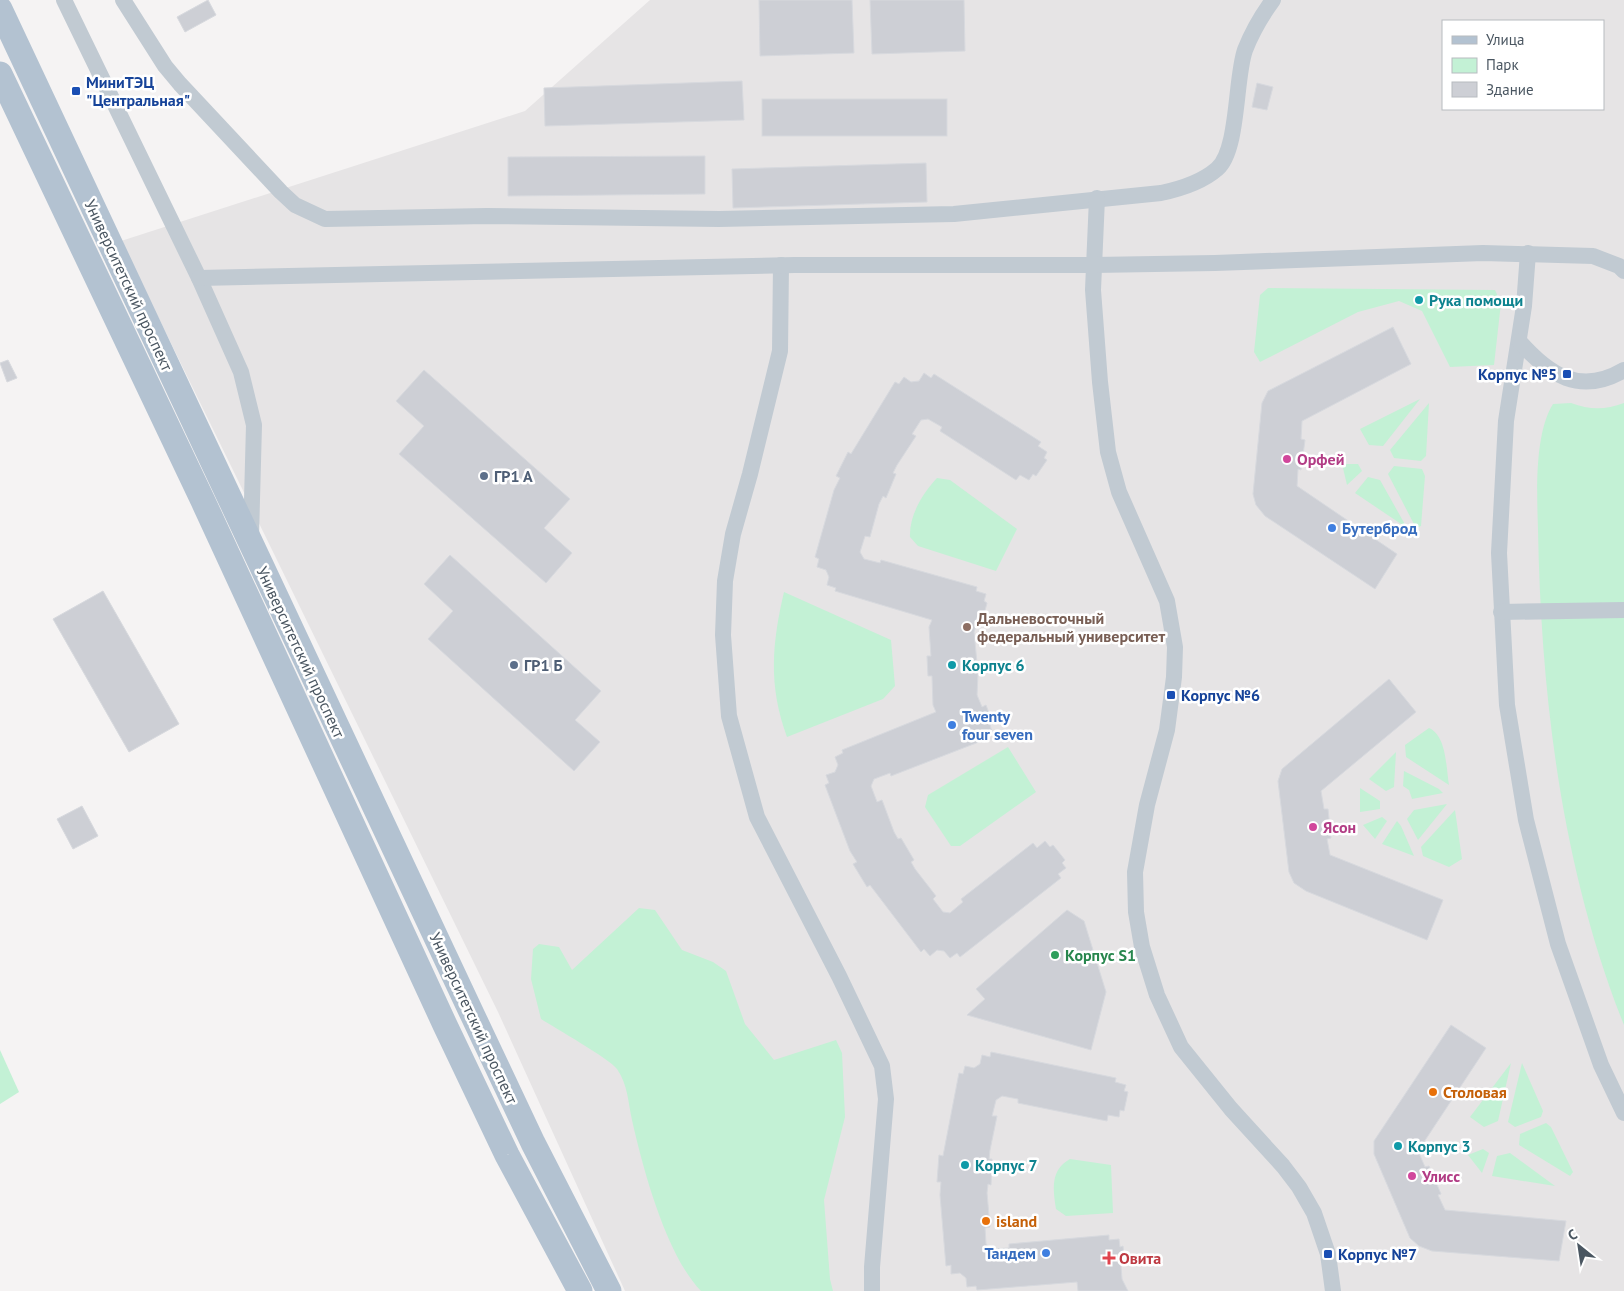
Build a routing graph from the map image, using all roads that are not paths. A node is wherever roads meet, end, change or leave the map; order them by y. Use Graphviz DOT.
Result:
graph roads {
  1 [pos="64,0"];
  2 [pos="122,0"];
  3 [pos="1273,0"];
  4 [pos="0,9"];
  5 [pos="0,74"];
  6 [pos="1097,198"];
  7 [pos="1528,253"];
  8 [pos="781,265"];
  9 [pos="1094,265"];
  10 [pos="1624,272"];
  11 [pos="199,278"];
  12 [pos="1519,341"];
  13 [pos="1624,370"];
  14 [pos="251,544"];
  15 [pos="227,555"];
  16 [pos="1624,610"];
  17 [pos="1501,612"];
  18 [pos="1624,1113"];
  19 [pos="580,1291"];
  20 [pos="609,1291"];
  21 [pos="872,1291"];
  22 [pos="1332,1291"];
  1 -- 11 [label="street"];
  2 -- 6 [label="street"];
  3 -- 6 [label="street"];
  4 -- 14 [label="main road, Университетский проспект"];
  5 -- 15 [label="main road, Университетский проспект"];
  6 -- 9 [label="street"];
  7 -- 9 [label="street"];
  7 -- 10 [label="street"];
  7 -- 12 [label="street"];
  8 -- 9 [label="street"];
  8 -- 11 [label="street"];
  8 -- 21 [label="street"];
  9 -- 22 [label="street"];
  11 -- 14 [label="street"];
  12 -- 13 [label="street"];
  12 -- 17 [label="street"];
  14 -- 15 [label="main road"];
  14 -- 20 [label="main road, Университетский проспект"];
  15 -- 19 [label="main road, Университетский проспект"];
  16 -- 17 [label="street"];
  17 -- 18 [label="street"];
}
